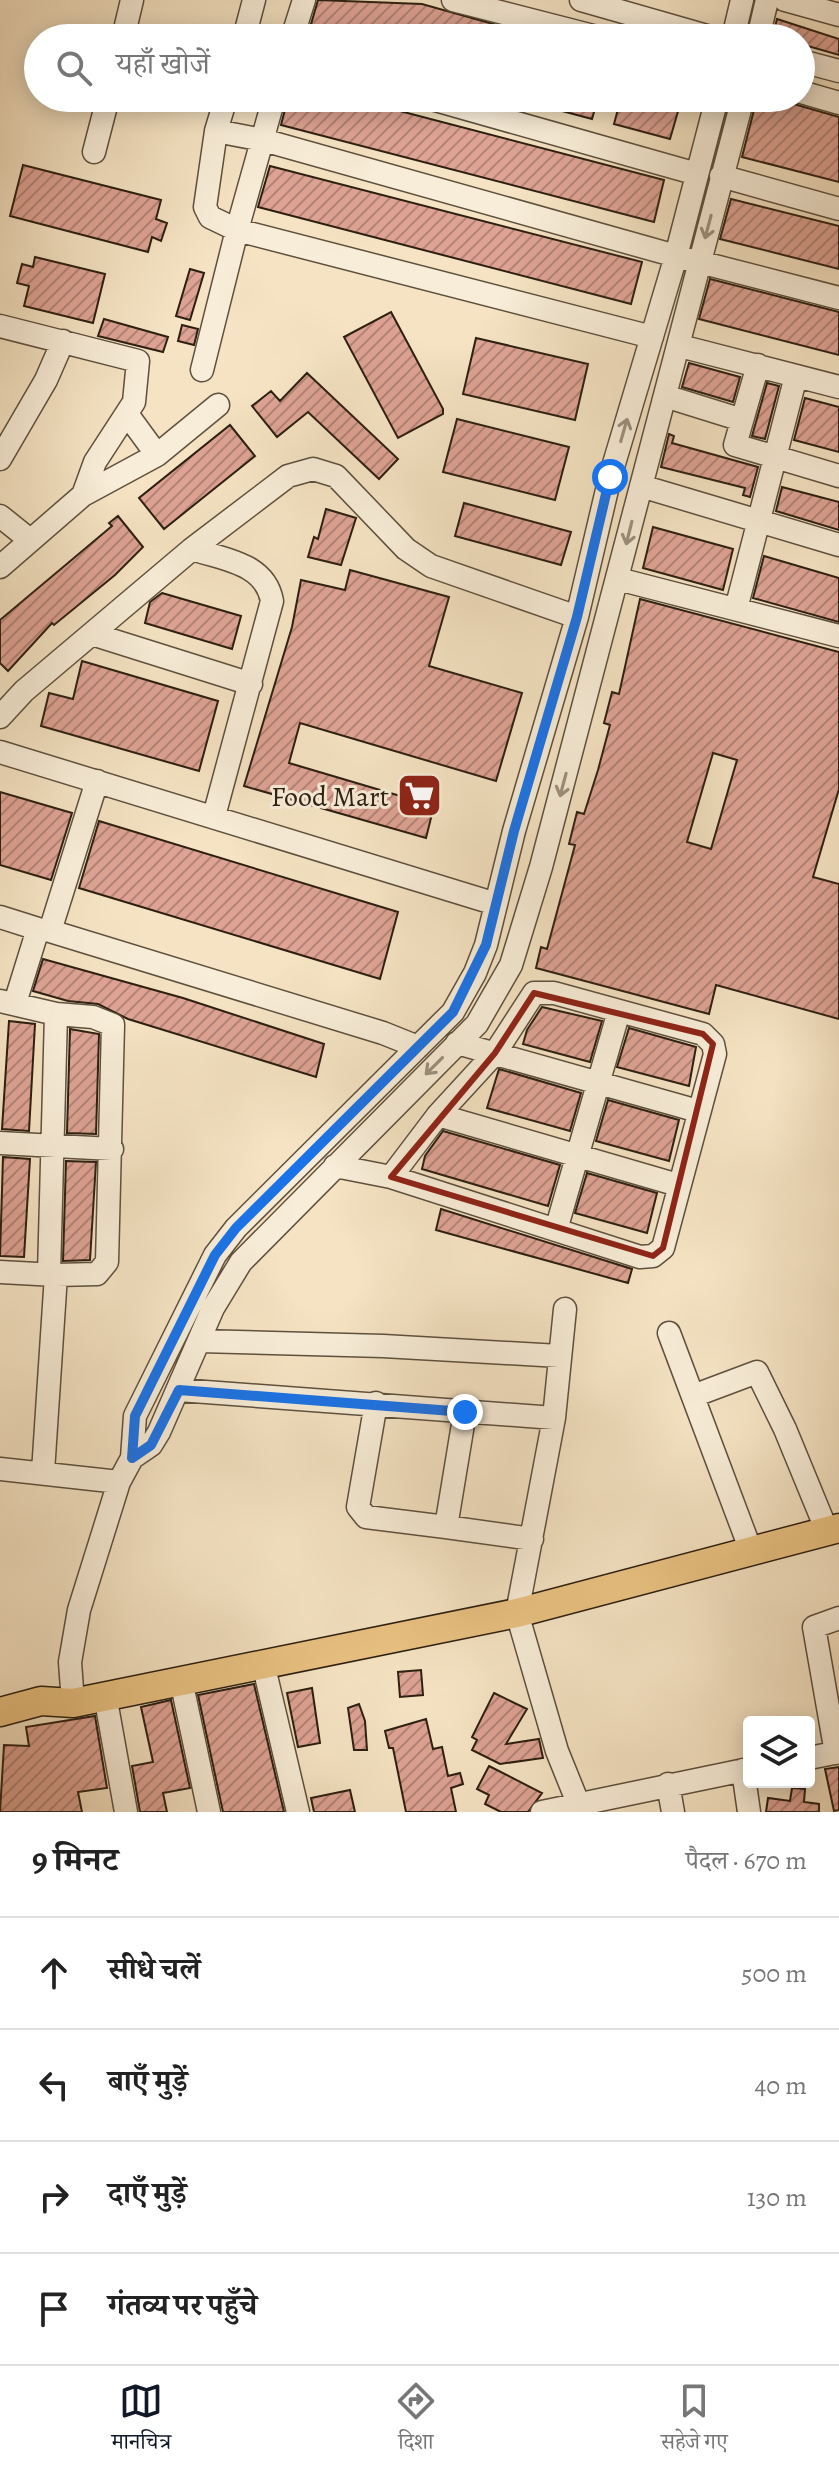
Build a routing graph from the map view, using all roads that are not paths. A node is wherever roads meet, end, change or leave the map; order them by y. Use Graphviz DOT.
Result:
graph roads {
  1 [pos="132,0"];
  2 [pos="254,0"];
  3 [pos="304,0"];
  4 [pos="453,0"];
  5 [pos="581,0"];
  6 [pos="742,0"];
  7 [pos="767,0"];
  8 [pos="785,0"];
  9 [pos="839,15"];
  10 [pos="126,24"];
  11 [pos="248,24"];
  12 [pos="296,24"];
  13 [pos="546,24"];
  14 [pos="665,24"];
  15 [pos="736,24"];
  16 [pos="761,24"];
  17 [pos="815,65"];
  18 [pos="839,71"];
  19 [pos="815,96"];
  20 [pos="839,103"];
  21 [pos="104,112"];
  22 [pos="222,112"];
  23 [pos="270,112"];
  24 [pos="478,112"];
  25 [pos="713,112"];
  26 [pos="739,112"];
  27 [pos="216,131"];
  28 [pos="263,140"];
  29 [pos="94,152"];
  30 [pos="697,174"];
  31 [pos="721,176"];
  32 [pos="839,209"];
  33 [pos="237,230"];
  34 [pos="676,256"];
  35 [pos="699,261"];
  36 [pos="839,298"];
  37 [pos="0,326"];
  38 [pos="652,337"];
  39 [pos="63,341"];
  40 [pos="680,346"];
  41 [pos="758,365"];
  42 [pos="202,370"];
  43 [pos="796,376"];
  44 [pos="839,387"];
  45 [pos="665,396"];
  46 [pos="218,405"];
  47 [pos="127,414"];
  48 [pos="742,420"];
  49 [pos="3,450"];
  50 [pos="157,455"];
  51 [pos="774,457"];
  52 [pos="839,476"];
  53 [pos="641,486"];
  54 [pos="83,495"];
  55 [pos="0,516"];
  56 [pos="756,519"];
  57 [pos="30,540"];
  58 [pos="839,545"];
  59 [pos="192,549"];
  60 [pos="0,567"];
  61 [pos="618,579"];
  62 [pos="736,609"];
  63 [pos="577,617"];
  64 [pos="92,634"];
  65 [pos="839,636"];
  66 [pos="251,684"];
  67 [pos="0,717"];
  68 [pos="0,752"];
  69 [pos="97,781"];
  70 [pos="214,816"];
  71 [pos="496,904"];
  72 [pos="0,917"];
  73 [pos="44,930"];
  74 [pos="7,1002"];
  75 [pos="619,1011"];
  76 [pos="56,1014"];
  77 [pos="457,1043"];
  78 [pos="418,1047"];
  79 [pos="495,1053"];
  80 [pos="597,1083"];
  81 [pos="698,1111"];
  82 [pos="438,1115"];
  83 [pos="0,1143"];
  84 [pos="51,1146"];
  85 [pos="112,1149"];
  86 [pos="576,1156"];
  87 [pos="335,1166"];
  88 [pos="391,1177"];
  89 [pos="678,1185"];
  90 [pos="556,1230"];
  91 [pos="0,1272"];
  92 [pos="52,1274"];
  93 [pos="565,1309"];
  94 [pos="669,1333"];
  95 [pos="200,1341"];
  96 [pos="559,1356"];
  97 [pos="179,1390"];
  98 [pos="693,1396"];
  99 [pos="376,1403"];
  100 [pos="465,1412"];
  101 [pos="554,1418"];
  102 [pos="132,1458"];
  103 [pos="0,1469"];
  104 [pos="43,1472"];
  105 [pos="119,1482"];
  106 [pos="446,1527"];
  107 [pos="833,1530"];
  108 [pos="532,1539"];
  109 [pos="751,1551"];
  110 [pos="517,1613"];
  111 [pos="839,1618"];
  112 [pos="263,1663"];
  113 [pos="181,1680"];
  114 [pos="105,1695"];
  115 [pos="73,1703"];
  116 [pos="0,1712"];
  117 [pos="0,1731"];
  118 [pos="838,1753"];
  119 [pos="815,1757"];
  120 [pos="743,1771"];
  121 [pos="668,1784"];
  122 [pos="747,1788"];
  123 [pos="578,1803"];
  124 [pos="126,1812"];
  125 [pos="209,1812"];
  126 [pos="298,1812"];
  127 [pos="542,1812"];
  128 [pos="673,1812"];
  129 [pos="749,1812"];
  1 -- 10 [label="street"];
  2 -- 11 [label="street"];
  3 -- 12 [label="street"];
  4 -- 13 [label="street"];
  5 -- 14 [label="street"];
  6 -- 15 [label="street"];
  7 -- 16 [label="street"];
  8 -- 9 [label="street"];
  17 -- 18 [label="street"];
  19 -- 20 [label="street"];
  21 -- 29 [label="street"];
  22 -- 27 [label="street"];
  23 -- 28 [label="street"];
  24 -- 30 [label="street"];
  25 -- 30 [label="street"];
  26 -- 31 [label="street"];
  27 -- 28 [label="street"];
  27 -- 33 [label="street"];
  28 -- 33 [label="street"];
  28 -- 34 [label="street"];
  30 -- 34 [label="street"];
  31 -- 32 [label="street"];
  31 -- 35 [label="street, one-way"];
  33 -- 38 [label="street"];
  33 -- 42 [label="street"];
  34 -- 35 [label="street"];
  34 -- 38 [label="street"];
  35 -- 36 [label="street"];
  35 -- 40 [label="street"];
  37 -- 39 [label="street"];
  63 -- 38 [label="street, one-way"];
  39 -- 47 [label="street"];
  39 -- 49 [label="street"];
  40 -- 41 [label="street"];
  40 -- 45 [label="street"];
  41 -- 43 [label="street"];
  41 -- 48 [label="street"];
  43 -- 44 [label="street"];
  43 -- 51 [label="street"];
  45 -- 48 [label="street"];
  45 -- 53 [label="street"];
  46 -- 50 [label="street"];
  47 -- 50 [label="street"];
  47 -- 54 [label="street"];
  48 -- 51 [label="street"];
  50 -- 54 [label="street"];
  51 -- 52 [label="street"];
  51 -- 56 [label="street"];
  53 -- 56 [label="street"];
  53 -- 61 [label="street, one-way"];
  54 -- 57 [label="street"];
  55 -- 57 [label="street"];
  56 -- 58 [label="street"];
  56 -- 62 [label="street"];
  57 -- 60 [label="street"];
  59 -- 63 [label="street"];
  59 -- 64 [label="street"];
  59 -- 66 [label="street"];
  61 -- 62 [label="street"];
  61 -- 77 [label="street, one-way"];
  62 -- 65 [label="street"];
  63 -- 71 [label="street"];
  64 -- 66 [label="street"];
  64 -- 67 [label="street"];
  66 -- 70 [label="street"];
  68 -- 69 [label="street"];
  69 -- 70 [label="street"];
  69 -- 73 [label="street"];
  70 -- 71 [label="street"];
  71 -- 78 [label="street"];
  72 -- 73 [label="street"];
  73 -- 74 [label="street"];
  73 -- 78 [label="street"];
  74 -- 76 [label="street"];
  75 -- 79 [label="street"];
  75 -- 80 [label="street"];
  75 -- 81 [label="street"];
  76 -- 84 [label="street"];
  76 -- 85 [label="street"];
  77 -- 79 [label="street"];
  77 -- 87 [label="street, one-way"];
  78 -- 102 [label="street"];
  79 -- 80 [label="street"];
  79 -- 82 [label="street"];
  80 -- 81 [label="street"];
  80 -- 86 [label="street"];
  81 -- 89 [label="street"];
  82 -- 86 [label="street"];
  82 -- 88 [label="street"];
  83 -- 84 [label="street"];
  84 -- 85 [label="street"];
  84 -- 92 [label="street"];
  85 -- 92 [label="street"];
  86 -- 89 [label="street"];
  86 -- 90 [label="street"];
  87 -- 88 [label="street"];
  87 -- 95 [label="street"];
  88 -- 90 [label="street"];
  89 -- 90 [label="street"];
  91 -- 92 [label="street"];
  92 -- 104 [label="street"];
  93 -- 96 [label="street"];
  94 -- 98 [label="street"];
  95 -- 96 [label="street"];
  95 -- 97 [label="street"];
  96 -- 101 [label="street"];
  97 -- 99 [label="street"];
  97 -- 102 [label="street"];
  98 -- 107 [label="street"];
  98 -- 109 [label="street"];
  99 -- 100 [label="street"];
  99 -- 106 [label="street"];
  100 -- 101 [label="street"];
  100 -- 106 [label="street"];
  101 -- 108 [label="street"];
  102 -- 105 [label="street"];
  103 -- 104 [label="street"];
  104 -- 105 [label="street"];
  105 -- 115 [label="street"];
  106 -- 108 [label="street"];
  107 -- 109 [label="main road"];
  108 -- 110 [label="street"];
  109 -- 110 [label="main road"];
  110 -- 112 [label="main road"];
  110 -- 123 [label="street"];
  111 -- 118 [label="street"];
  112 -- 113 [label="main road"];
  112 -- 126 [label="street"];
  113 -- 114 [label="main road"];
  113 -- 125 [label="street"];
  114 -- 115 [label="main road"];
  114 -- 124 [label="street"];
  115 -- 116 [label="main road"];
  115 -- 117 [label="main road"];
  118 -- 119 [label="street"];
  120 -- 121 [label="street"];
  121 -- 123 [label="street"];
  121 -- 128 [label="street"];
  122 -- 129 [label="street"];
  123 -- 127 [label="street"];
}
